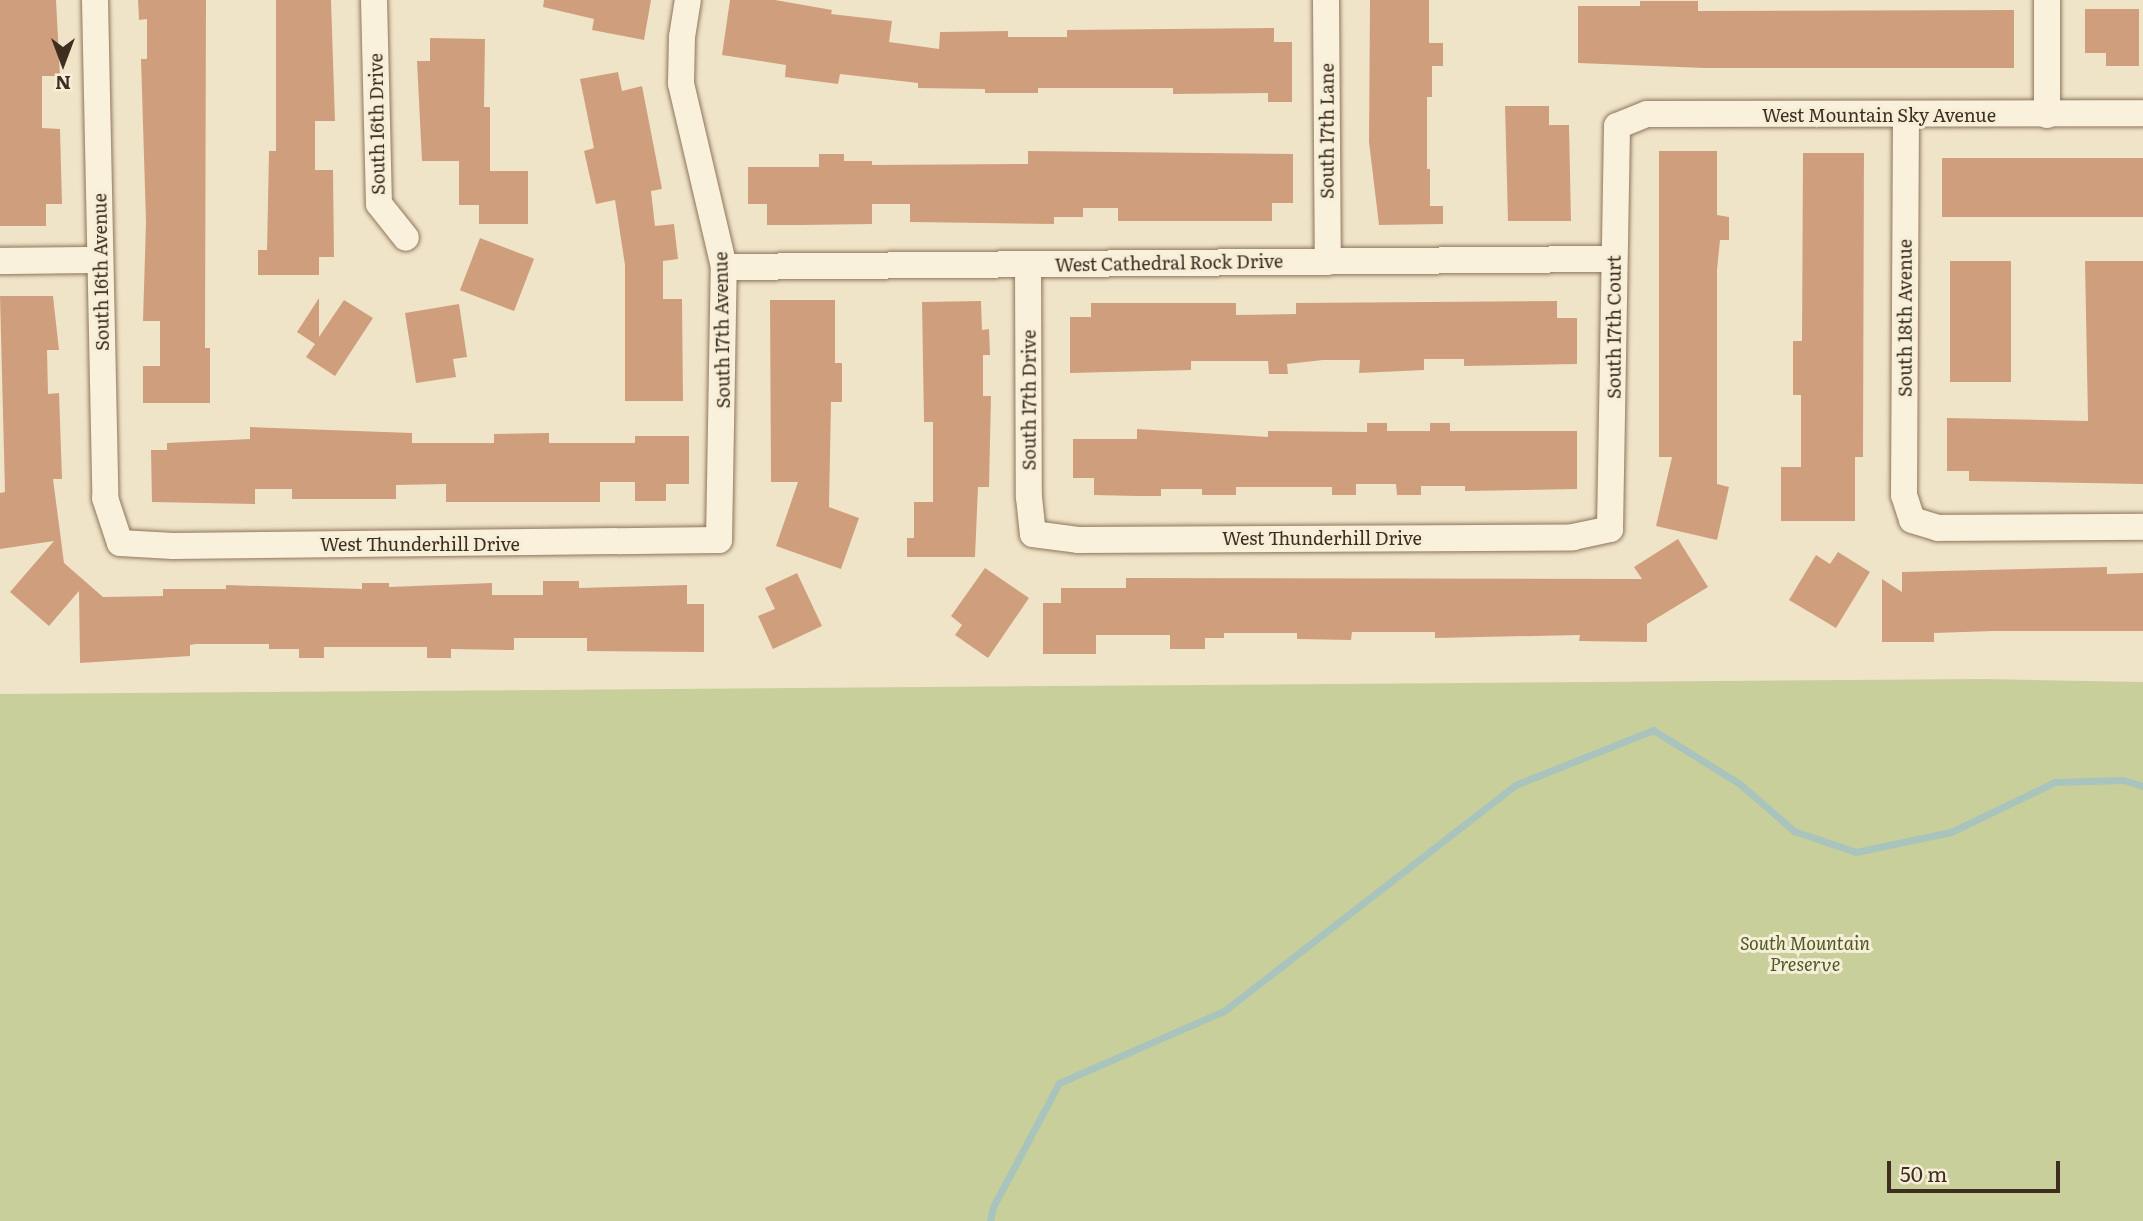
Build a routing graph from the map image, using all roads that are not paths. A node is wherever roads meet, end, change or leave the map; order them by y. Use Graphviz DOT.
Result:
graph roads {
  1 [pos="95,0"];
  2 [pos="374,0"];
  3 [pos="688,0"];
  4 [pos="1326,0"];
  5 [pos="2047,0"];
  6 [pos="2143,113"];
  7 [pos="1906,115"];
  8 [pos="2048,115"];
  9 [pos="1617,125"];
  10 [pos="406,238"];
  11 [pos="1614,259"];
  12 [pos="100,260"];
  13 [pos="0,261"];
  14 [pos="1328,261"];
  15 [pos="1028,265"];
  16 [pos="724,267"];
  17 [pos="2143,527"];
  18 [pos="1611,529"];
  19 [pos="1033,534"];
  20 [pos="719,540"];
  21 [pos="120,543"];
  1 -- 12 [label="street, South 16th Avenue"];
  2 -- 10 [label="street, South 16th Drive"];
  3 -- 16 [label="street, South 17th Avenue"];
  4 -- 14 [label="street, South 17th Lane"];
  5 -- 8 [label="street"];
  6 -- 8 [label="street, West Mountain Sky Avenue"];
  7 -- 8 [label="street, West Mountain Sky Avenue"];
  7 -- 9 [label="street, West Mountain Sky Avenue"];
  7 -- 17 [label="street, South 18th Avenue"];
  9 -- 11 [label="street, South 17th Court"];
  11 -- 14 [label="street, West Cathedral Rock Drive"];
  11 -- 18 [label="street, South 17th Court"];
  12 -- 13 [label="street"];
  12 -- 21 [label="street, South 16th Avenue"];
  14 -- 15 [label="street, West Cathedral Rock Drive"];
  15 -- 16 [label="street, West Cathedral Rock Drive"];
  15 -- 19 [label="street, South 17th Drive"];
  16 -- 20 [label="street, South 17th Avenue"];
  18 -- 19 [label="street, West Thunderhill Drive"];
  20 -- 21 [label="street, West Thunderhill Drive"];
}
